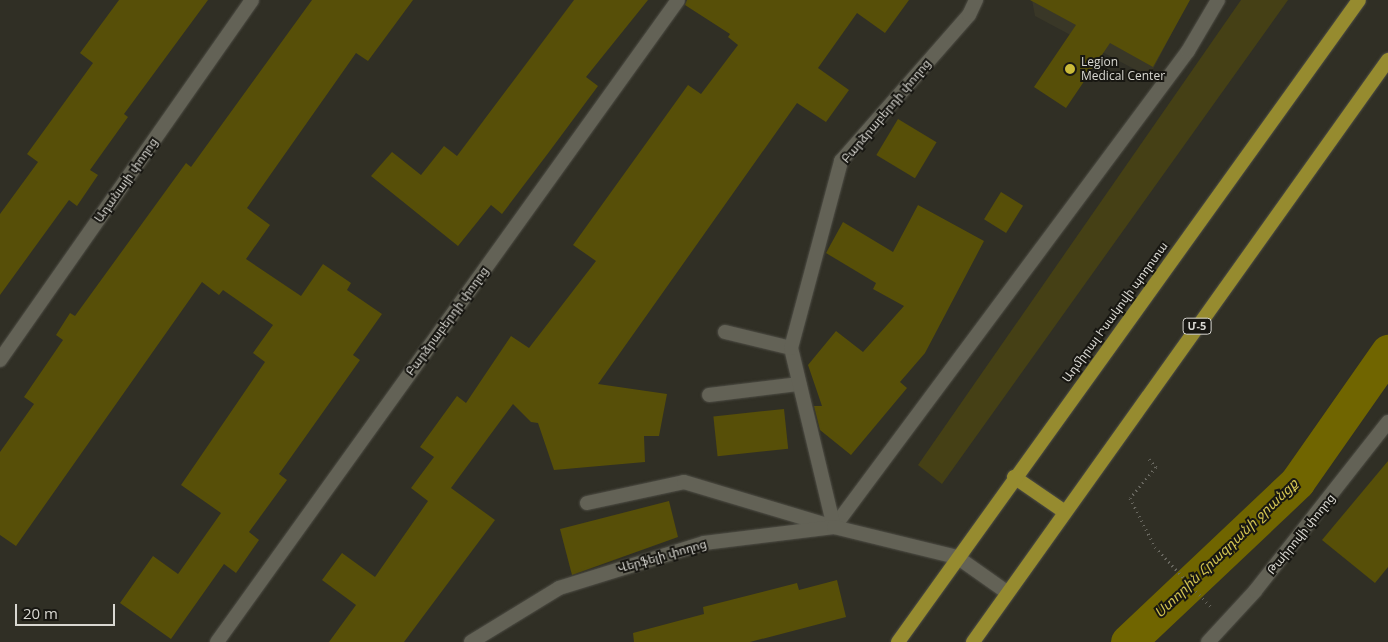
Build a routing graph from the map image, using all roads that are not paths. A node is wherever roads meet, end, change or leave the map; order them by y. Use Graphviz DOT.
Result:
graph roads {
  1 [pos="252,0"];
  2 [pos="678,0"];
  3 [pos="976,0"];
  4 [pos="1218,0"];
  5 [pos="1359,0"];
  6 [pos="1388,60"];
  7 [pos="725,332"];
  8 [pos="791,348"];
  9 [pos="0,360"];
  10 [pos="799,384"];
  11 [pos="709,395"];
  12 [pos="1388,422"];
  13 [pos="1014,477"];
  14 [pos="587,503"];
  15 [pos="1065,512"];
  16 [pos="834,527"];
  17 [pos="957,557"];
  18 [pos="1008,593"];
  19 [pos="216,642"];
  20 [pos="471,642"];
  21 [pos="898,642"];
  22 [pos="973,642"];
  23 [pos="1208,642"];
  1 -- 9 [label="street, Ադանայի փողոց"];
  2 -- 19 [label="street, Բարձրաբերդի փողոց"];
  3 -- 8 [label="street, Բարձրաբերդի փողոց"];
  4 -- 16 [label="street"];
  5 -- 13 [label="highway, Ադմիրալ Իսակովի պողոտա"];
  6 -- 15 [label="highway, Մ-5"];
  7 -- 8 [label="street"];
  8 -- 10 [label="street, Բարձրաբերդի փողոց"];
  10 -- 11 [label="street"];
  10 -- 16 [label="street, Բարձրաբերդի փողոց"];
  12 -- 23 [label="street, Թաիրովի փողոց"];
  13 -- 15 [label="highway"];
  13 -- 17 [label="highway, Ադմիրալ Իսակովի պողոտա"];
  14 -- 16 [label="street"];
  15 -- 18 [label="highway, Մ-5"];
  16 -- 17 [label="street, Վերֆելի փողոց"];
  16 -- 20 [label="street, Վերֆելի փողոց"];
  17 -- 18 [label="street"];
  17 -- 21 [label="highway, Ադմիրալ Իսակովի պողոտա"];
  18 -- 22 [label="highway, Մ-5"];
}
